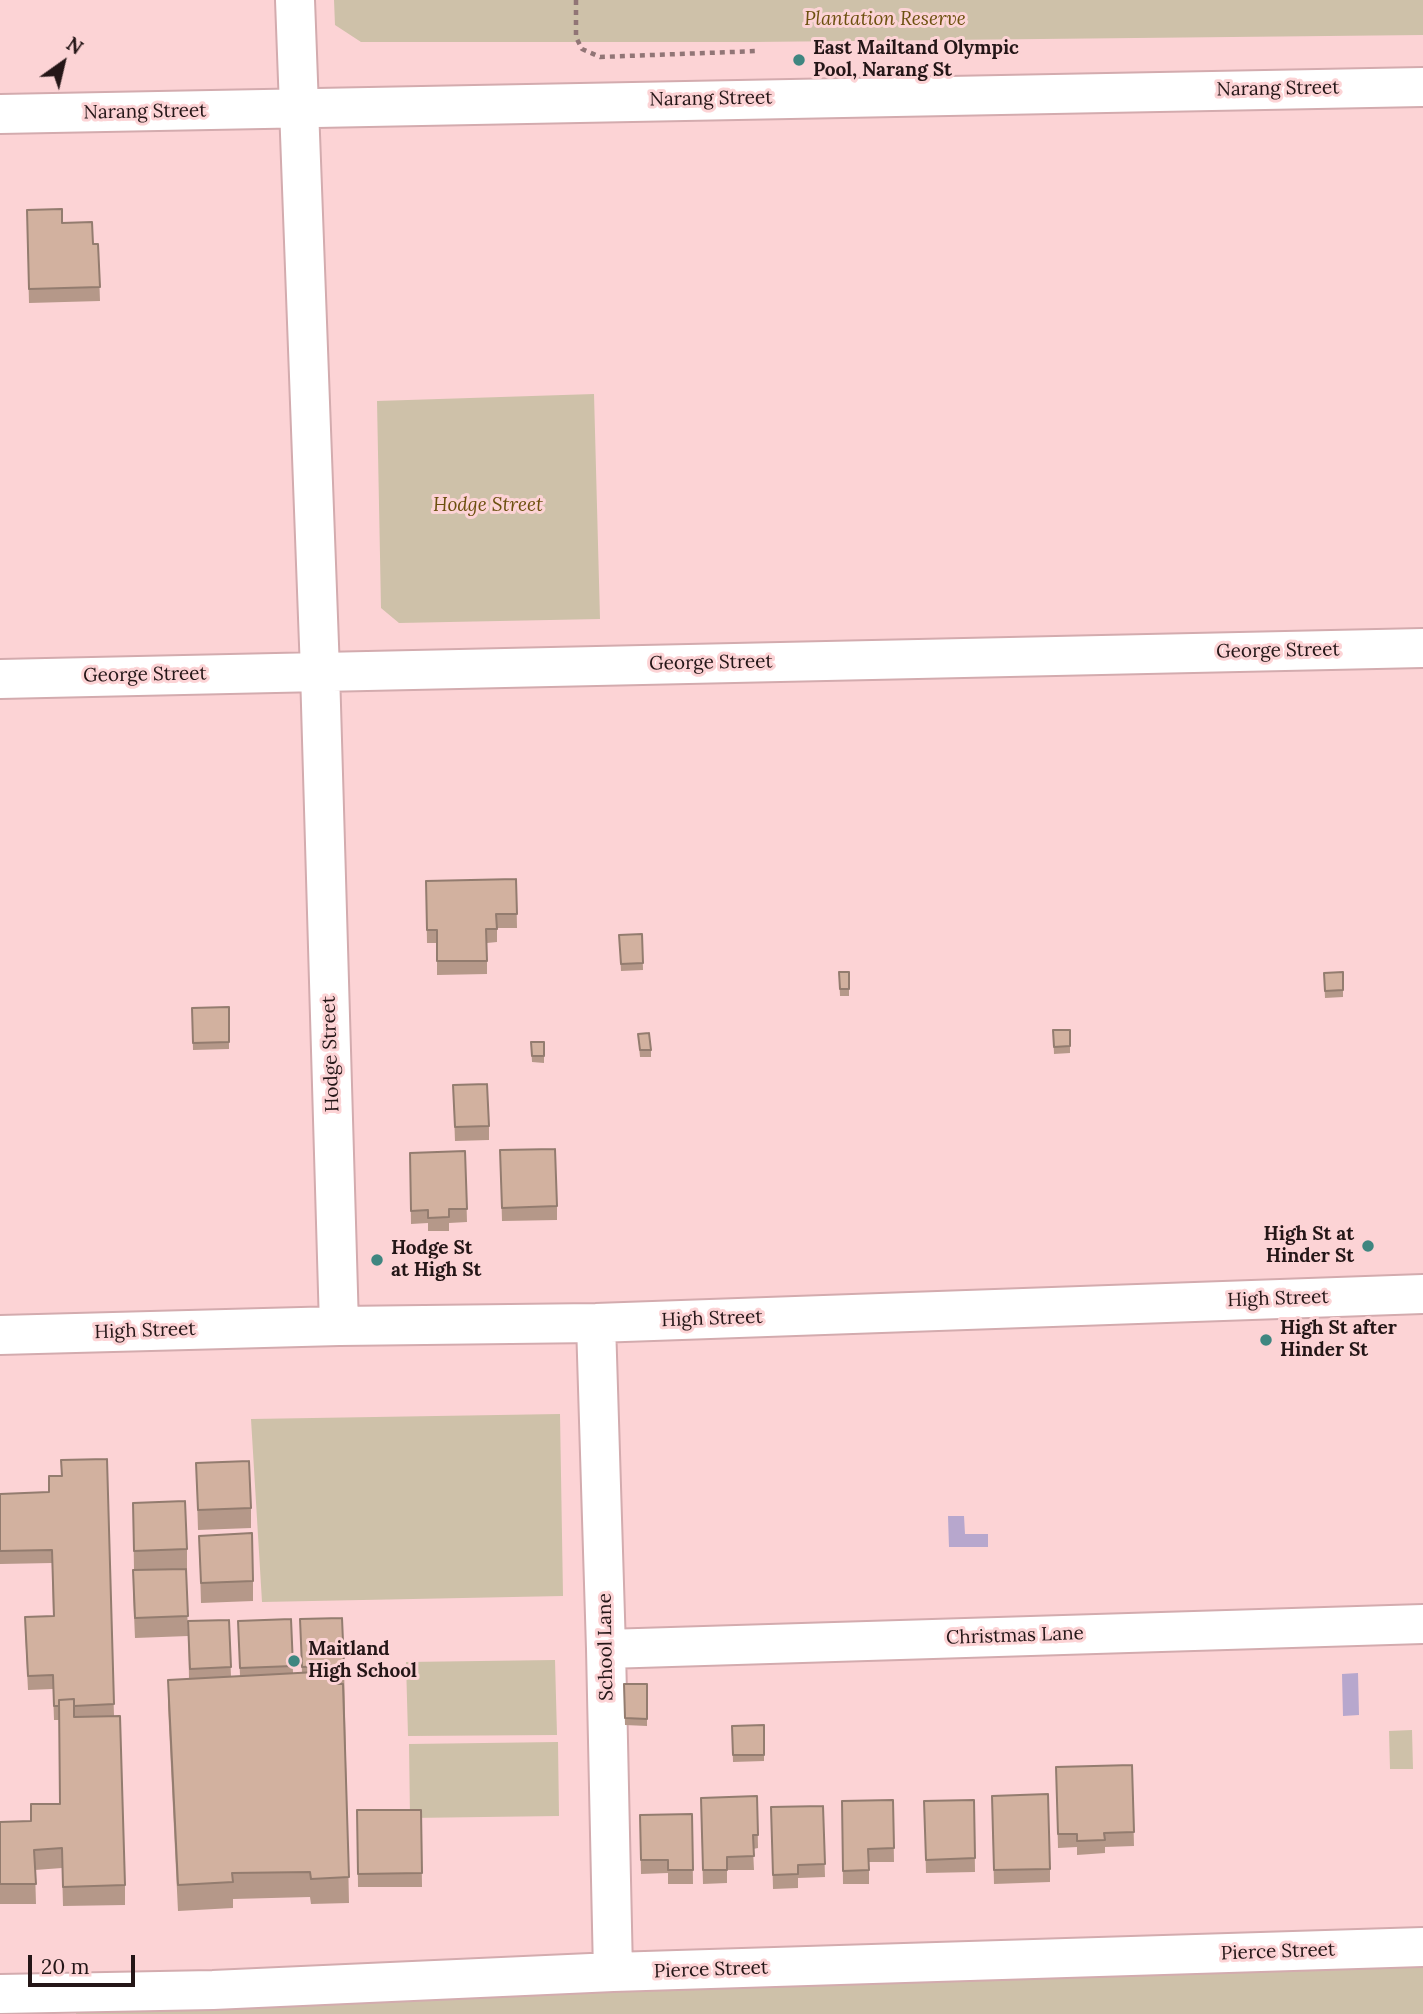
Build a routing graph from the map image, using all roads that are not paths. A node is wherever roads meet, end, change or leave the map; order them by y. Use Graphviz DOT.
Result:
graph roads {
  1 [pos="295,0"];
  2 [pos="1423,87"];
  3 [pos="300,110"];
  4 [pos="0,114"];
  5 [pos="1423,648"];
  6 [pos="320,671"];
  7 [pos="0,678"];
  8 [pos="1423,1294"];
  9 [pos="596,1323"];
  10 [pos="339,1326"];
  11 [pos="0,1335"];
  12 [pos="1423,1624"];
  13 [pos="607,1649"];
  14 [pos="1423,1947"];
  15 [pos="613,1972"];
  16 [pos="0,1994"];
  1 -- 3 [label="street, Hodge Street"];
  2 -- 3 [label="street, Narang Street"];
  3 -- 4 [label="street, Narang Street"];
  3 -- 6 [label="street, Hodge Street"];
  5 -- 6 [label="street, George Street"];
  6 -- 7 [label="street, George Street"];
  6 -- 10 [label="street, Hodge Street"];
  8 -- 9 [label="street, High Street"];
  9 -- 10 [label="street, High Street"];
  9 -- 13 [label="street, School Lane"];
  10 -- 11 [label="street, High Street"];
  12 -- 13 [label="street, Christmas Lane"];
  13 -- 15 [label="street, School Lane"];
  14 -- 15 [label="street, Pierce Street"];
  15 -- 16 [label="street, Pierce Street"];
}
